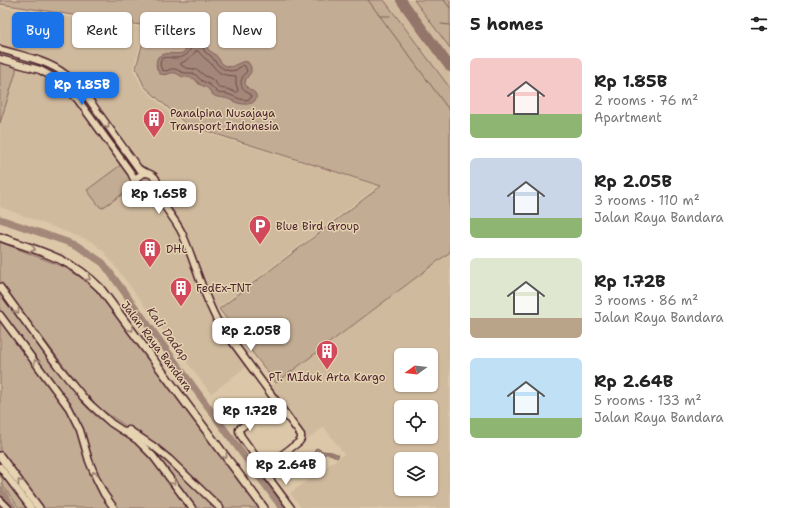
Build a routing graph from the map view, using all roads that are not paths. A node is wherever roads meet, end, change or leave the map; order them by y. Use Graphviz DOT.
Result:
graph roads {
  1 [pos="0,50"];
  2 [pos="25,57"];
  3 [pos="0,59"];
  4 [pos="22,66"];
  5 [pos="66,74"];
  6 [pos="60,81"];
  7 [pos="85,94"];
  8 [pos="78,100"];
  9 [pos="148,173"];
  10 [pos="136,184"];
  11 [pos="154,192"];
  12 [pos="0,237"];
  13 [pos="1,289"];
  14 [pos="0,315"];
  15 [pos="276,401"];
  16 [pos="98,412"];
  17 [pos="0,456"];
  18 [pos="0,467"];
  19 [pos="265,470"];
  20 [pos="1,504"];
  21 [pos="292,506"];
  22 [pos="8,508"];
  23 [pos="31,508"];
  24 [pos="39,508"];
  25 [pos="114,508"];
  26 [pos="192,508"];
  27 [pos="220,508"];
  28 [pos="264,508"];
  1 -- 2 [label="street"];
  2 -- 4 [label="street"];
  2 -- 5 [label="street"];
  3 -- 4 [label="street"];
  4 -- 6 [label="street"];
  5 -- 6 [label="street"];
  5 -- 7 [label="street"];
  6 -- 8 [label="street"];
  7 -- 8 [label="street"];
  7 -- 9 [label="street, one-way"];
  8 -- 10 [label="street"];
  9 -- 10 [label="street"];
  9 -- 11 [label="street"];
  10 -- 11 [label="street"];
  11 -- 15 [label="street"];
  12 -- 28 [label="main road, Jalan Raya Bandara, one-way"];
  13 -- 16 [label="street, one-way"];
  25 -- 14 [label="street, one-way"];
  15 -- 19 [label="street"];
  15 -- 19 [label="street"];
  16 -- 26 [label="street, one-way"];
  16 -- 27 [label="street"];
  24 -- 17 [label="main road, one-way"];
  18 -- 23 [label="street"];
  19 -- 21 [label="street"];
  20 -- 22 [label="street"];
}
